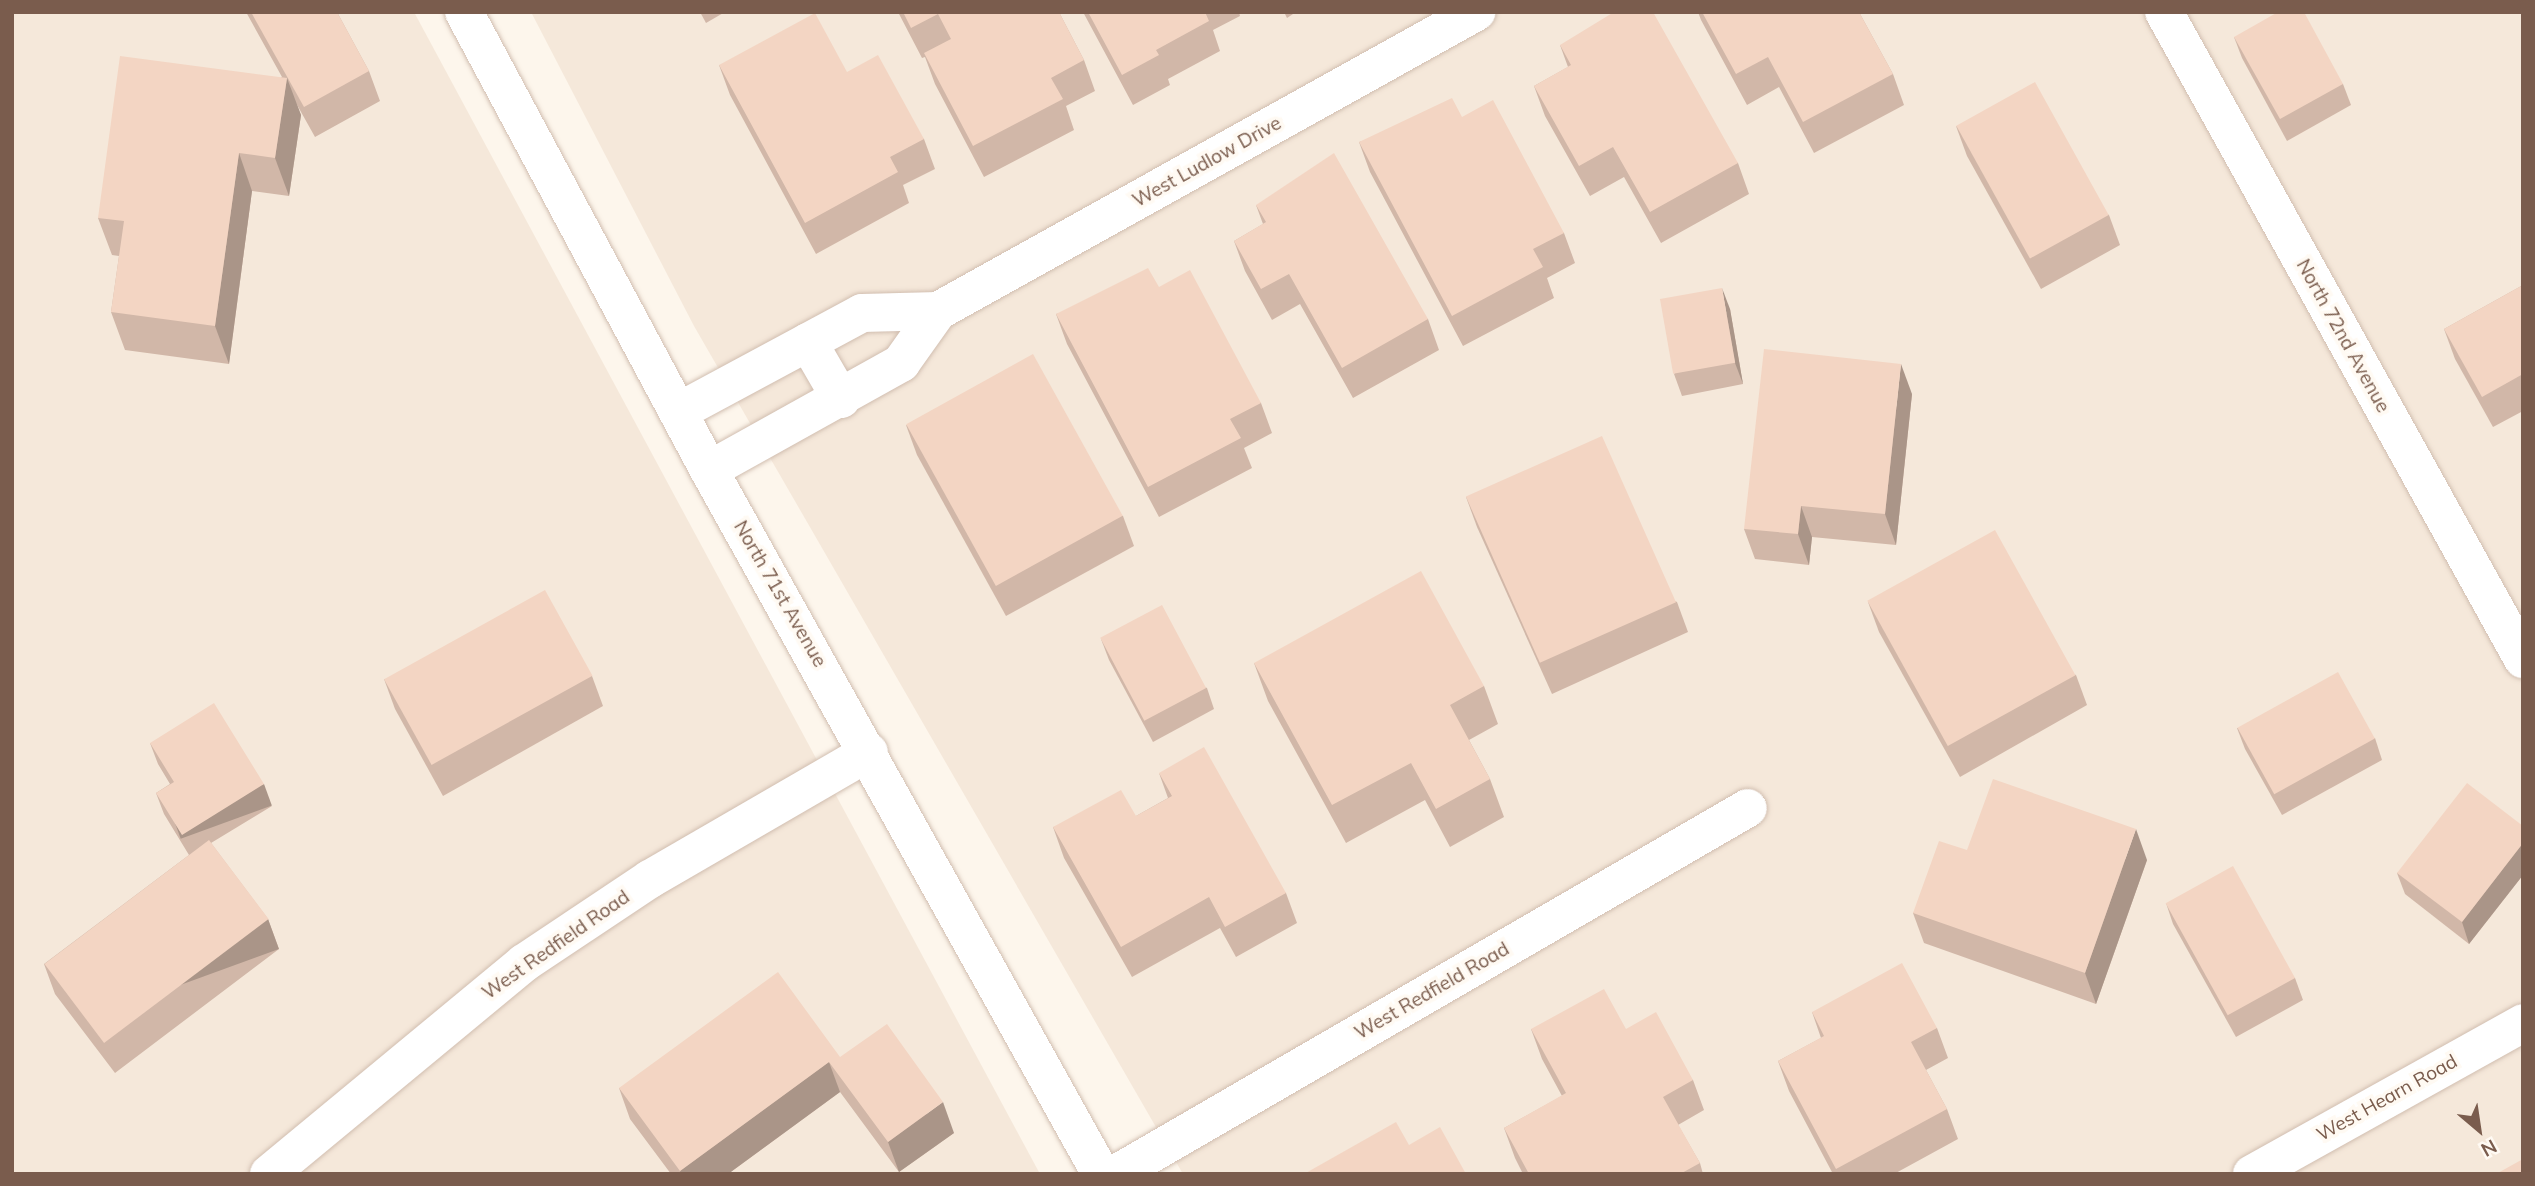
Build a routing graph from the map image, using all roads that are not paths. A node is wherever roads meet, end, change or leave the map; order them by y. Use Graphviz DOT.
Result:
graph roads {
  1 [pos="464,12"];
  2 [pos="1476,12"];
  3 [pos="2164,12"];
  4 [pos="938,311"];
  5 [pos="808,342"];
  6 [pos="841,399"];
  7 [pos="678,412"];
  8 [pos="709,470"];
  9 [pos="2523,659"];
  10 [pos="869,752"];
  11 [pos="1748,808"];
  12 [pos="2523,1023"];
  13 [pos="269,1174"];
  14 [pos="1101,1174"];
  15 [pos="1116,1174"];
  16 [pos="2252,1174"];
  1 -- 7 [label="street, North 71st Avenue"];
  2 -- 4 [label="street, West Ludlow Drive"];
  3 -- 9 [label="street, North 72nd Avenue"];
  4 -- 5 [label="street, West Ludlow Drive"];
  4 -- 6 [label="street, West Ludlow Drive"];
  5 -- 6 [label="street"];
  5 -- 7 [label="street, West Ludlow Drive"];
  6 -- 8 [label="street, West Ludlow Drive"];
  7 -- 8 [label="street, North 71st Avenue"];
  8 -- 10 [label="street, North 71st Avenue"];
  10 -- 13 [label="street, West Redfield Road"];
  10 -- 14 [label="street, North 71st Avenue"];
  11 -- 15 [label="street, West Redfield Road"];
  12 -- 16 [label="street, West Hearn Road"];
}
